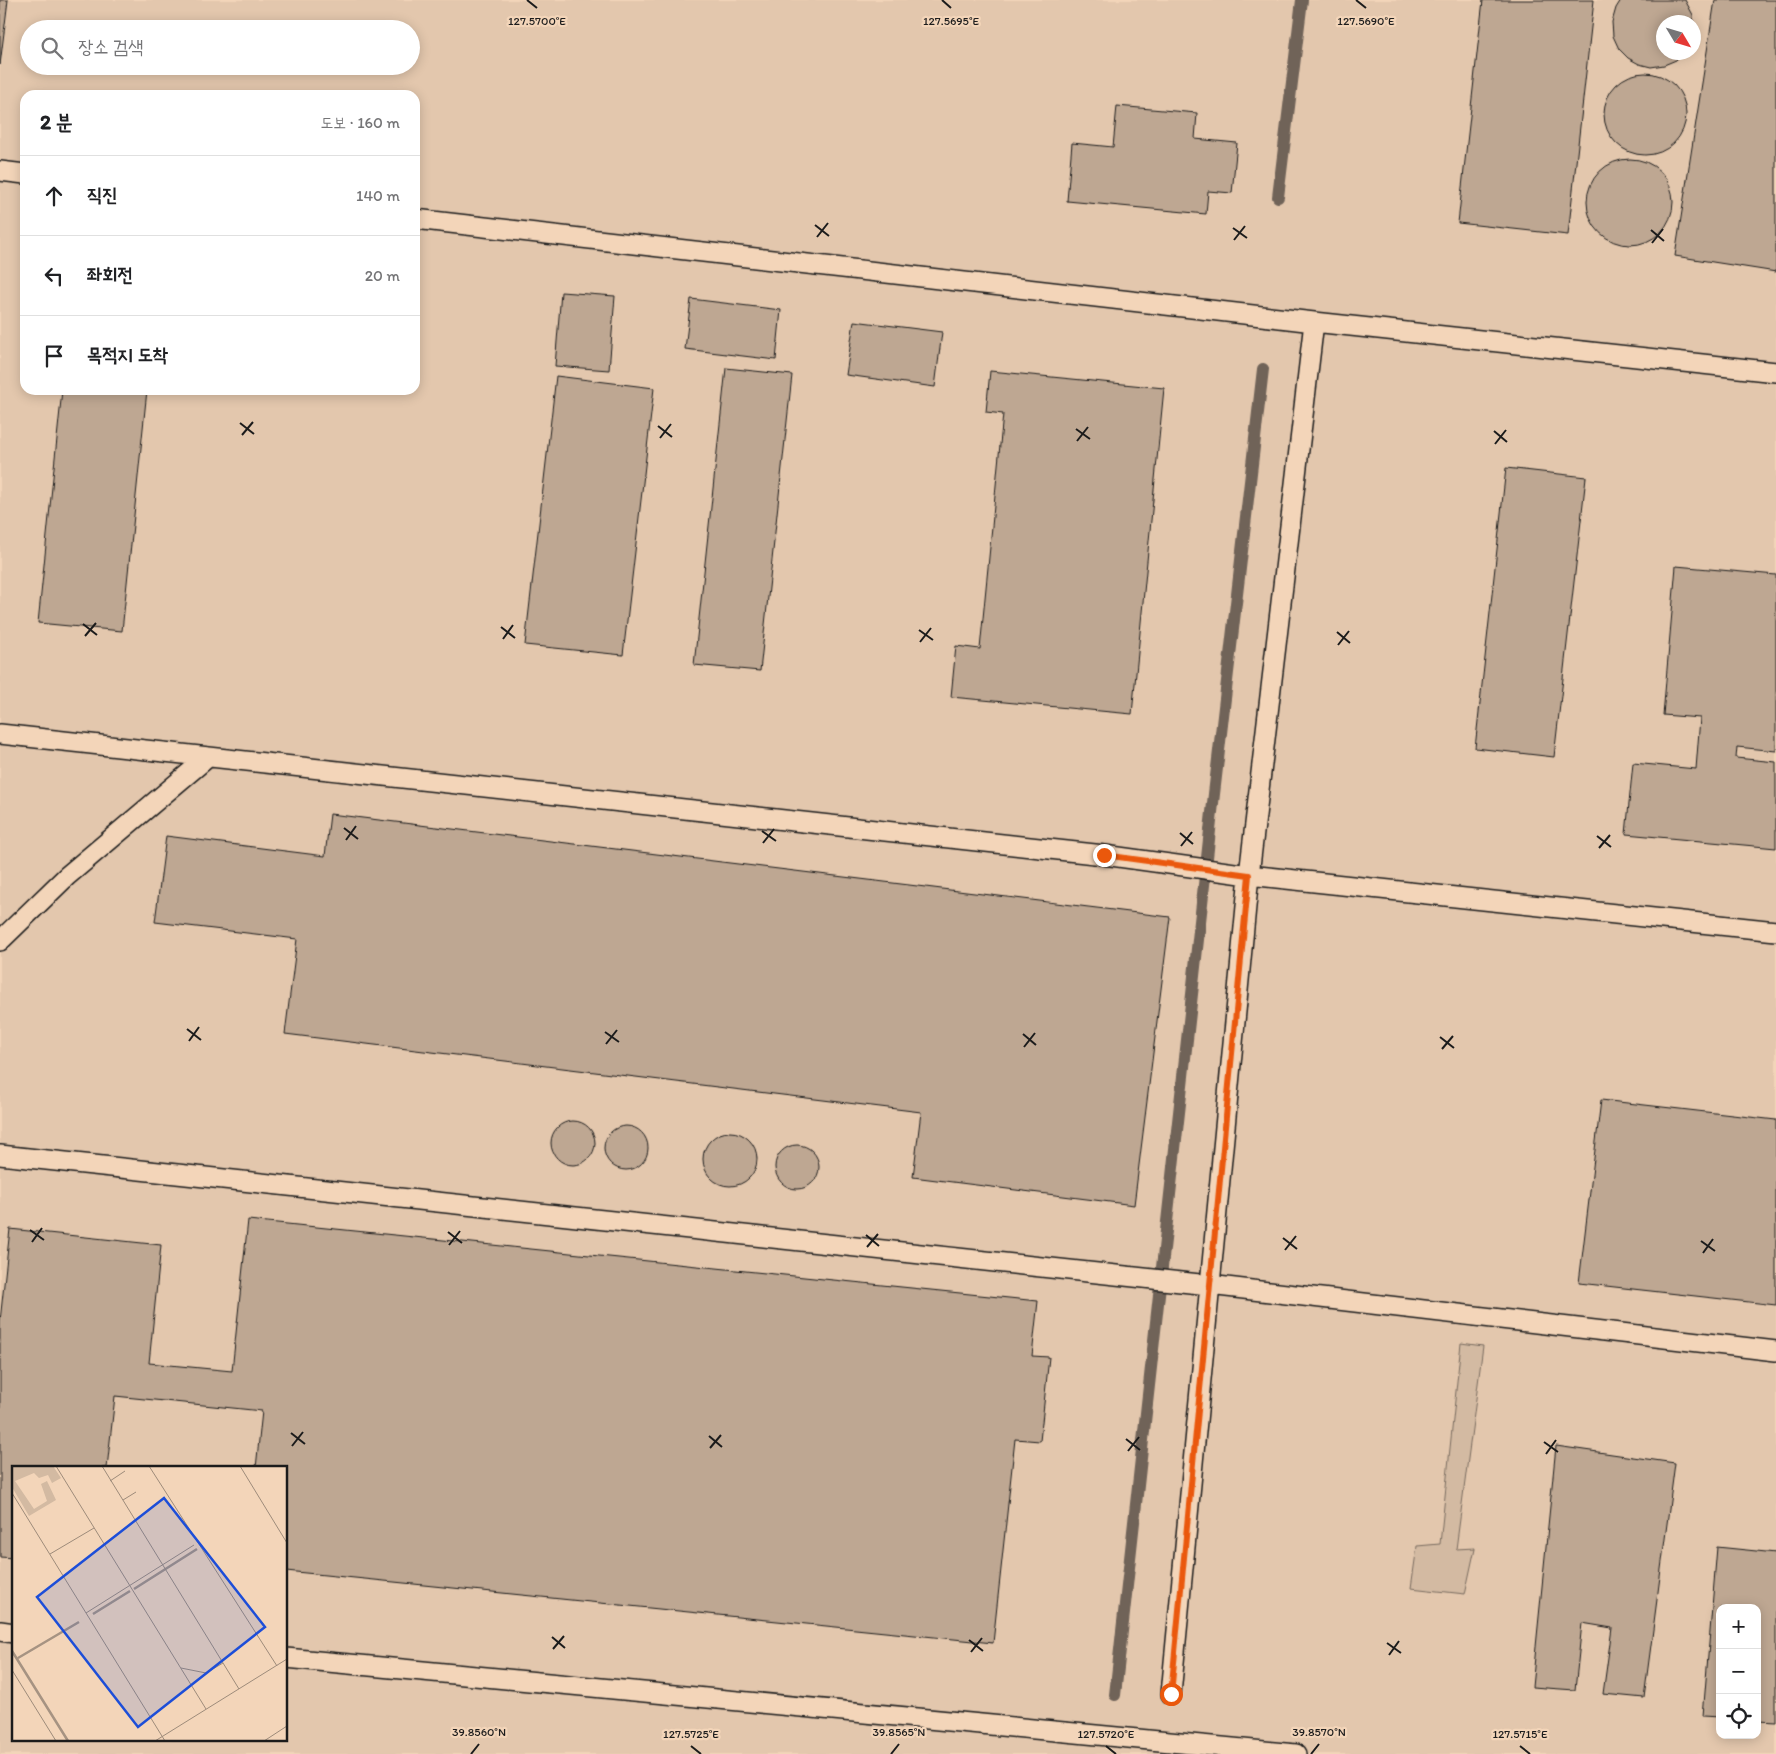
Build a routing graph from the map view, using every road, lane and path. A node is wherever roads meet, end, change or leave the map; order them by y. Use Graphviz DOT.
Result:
graph roads {
  1 [pos="0,172"];
  2 [pos="20,174"];
  3 [pos="420,220"];
  4 [pos="1314,322"];
  5 [pos="1776,372"];
  6 [pos="0,734"];
  7 [pos="208,757"];
  8 [pos="1249,875"];
  9 [pos="1776,931"];
  10 [pos="0,941"];
  11 [pos="0,1155"];
  12 [pos="1209,1285"];
  13 [pos="1776,1351"];
  14 [pos="288,1658"];
  15 [pos="1171,1694"];
  16 [pos="1296,1754"];
  1 -- 2 [label="lane"];
  3 -- 4 [label="lane"];
  4 -- 5 [label="lane"];
  4 -- 8 [label="lane"];
  6 -- 7 [label="lane"];
  7 -- 8 [label="lane"];
  7 -- 10 [label="lane"];
  8 -- 9 [label="lane"];
  8 -- 12 [label="lane"];
  11 -- 12 [label="lane"];
  12 -- 13 [label="lane"];
  12 -- 15 [label="lane"];
  14 -- 16 [label="lane"];
}
